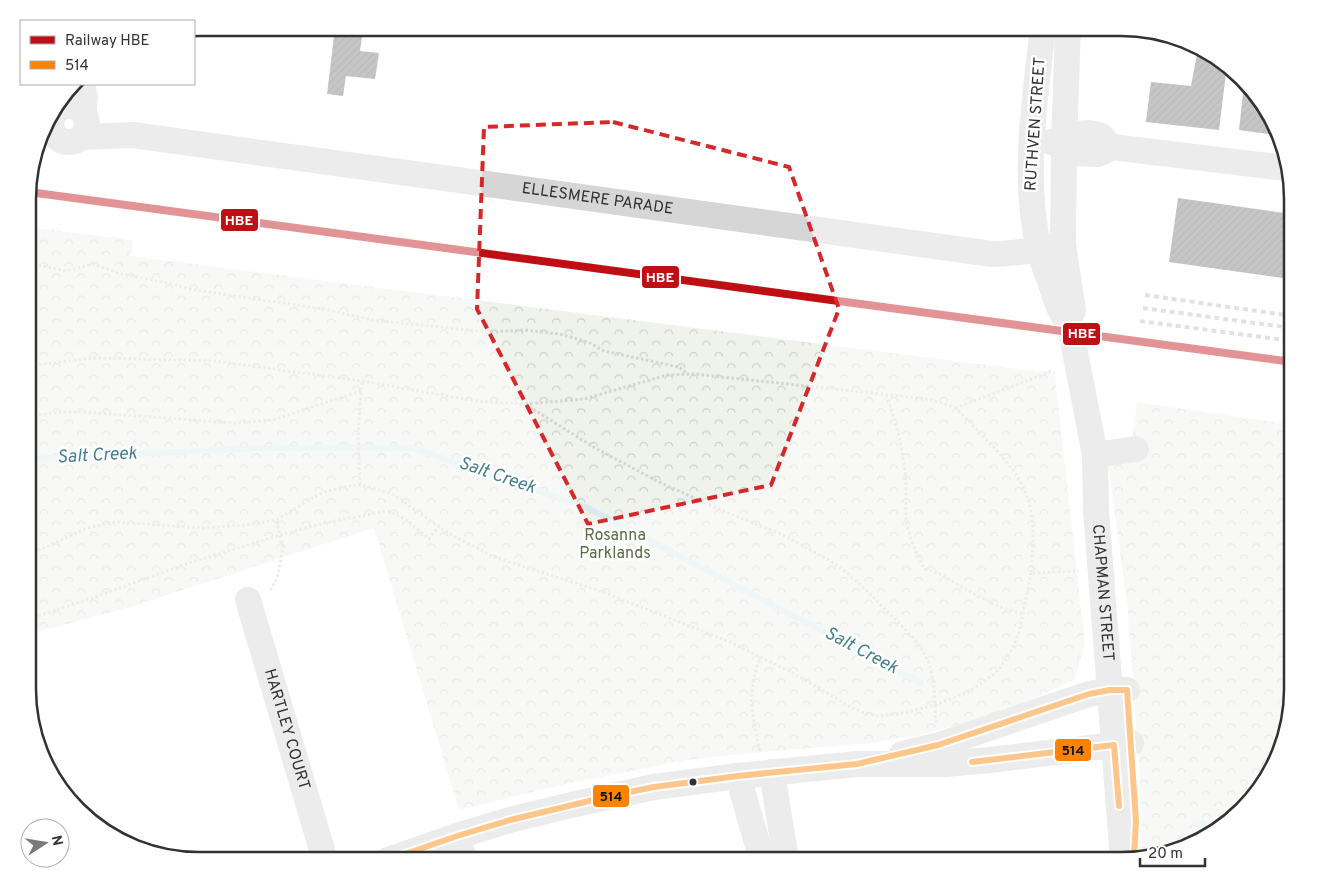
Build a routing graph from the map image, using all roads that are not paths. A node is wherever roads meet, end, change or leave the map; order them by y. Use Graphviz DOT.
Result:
graph roads {
  1 [pos="1043,36"];
  2 [pos="1068,36"];
  3 [pos="83,86"];
  4 [pos="65,118"];
  5 [pos="1064,142"];
  6 [pos="1032,143"];
  7 [pos="1281,167"];
  8 [pos="1051,246"];
  9 [pos="1136,449"];
  10 [pos="1095,456"];
  11 [pos="248,600"];
  12 [pos="1119,690"];
  13 [pos="1123,744"];
  14 [pos="857,764"];
  15 [pos="758,774"];
  16 [pos="461,848"];
  17 [pos="762,851"];
  18 [pos="783,851"];
  19 [pos="1123,851"];
  20 [pos="1134,851"];
  21 [pos="323,852"];
  22 [pos="438,852"];
  1 -- 6 [label="street, RUTHVEN STREET"];
  2 -- 5 [label="street, RUTHVEN STREET"];
  3 -- 4 [label="street"];
  4 -- 8 [label="street, ELLESMERE PARADE"];
  5 -- 6 [label="street"];
  5 -- 7 [label="street"];
  5 -- 8 [label="street, RUTHVEN STREET"];
  6 -- 8 [label="street, RUTHVEN STREET"];
  8 -- 10 [label="street, CHAPMAN STREET"];
  9 -- 10 [label="street"];
  10 -- 12 [label="street, CHAPMAN STREET"];
  11 -- 21 [label="street, HARTLEY COURT"];
  12 -- 13 [label="street, CHAPMAN STREET"];
  12 -- 14 [label="street"];
  13 -- 14 [label="street"];
  13 -- 19 [label="street, CHAPMAN STREET"];
  13 -- 20 [label="street"];
  14 -- 15 [label="street"];
  15 -- 16 [label="street"];
  15 -- 17 [label="street"];
  15 -- 18 [label="street"];
  16 -- 22 [label="street"];
}
